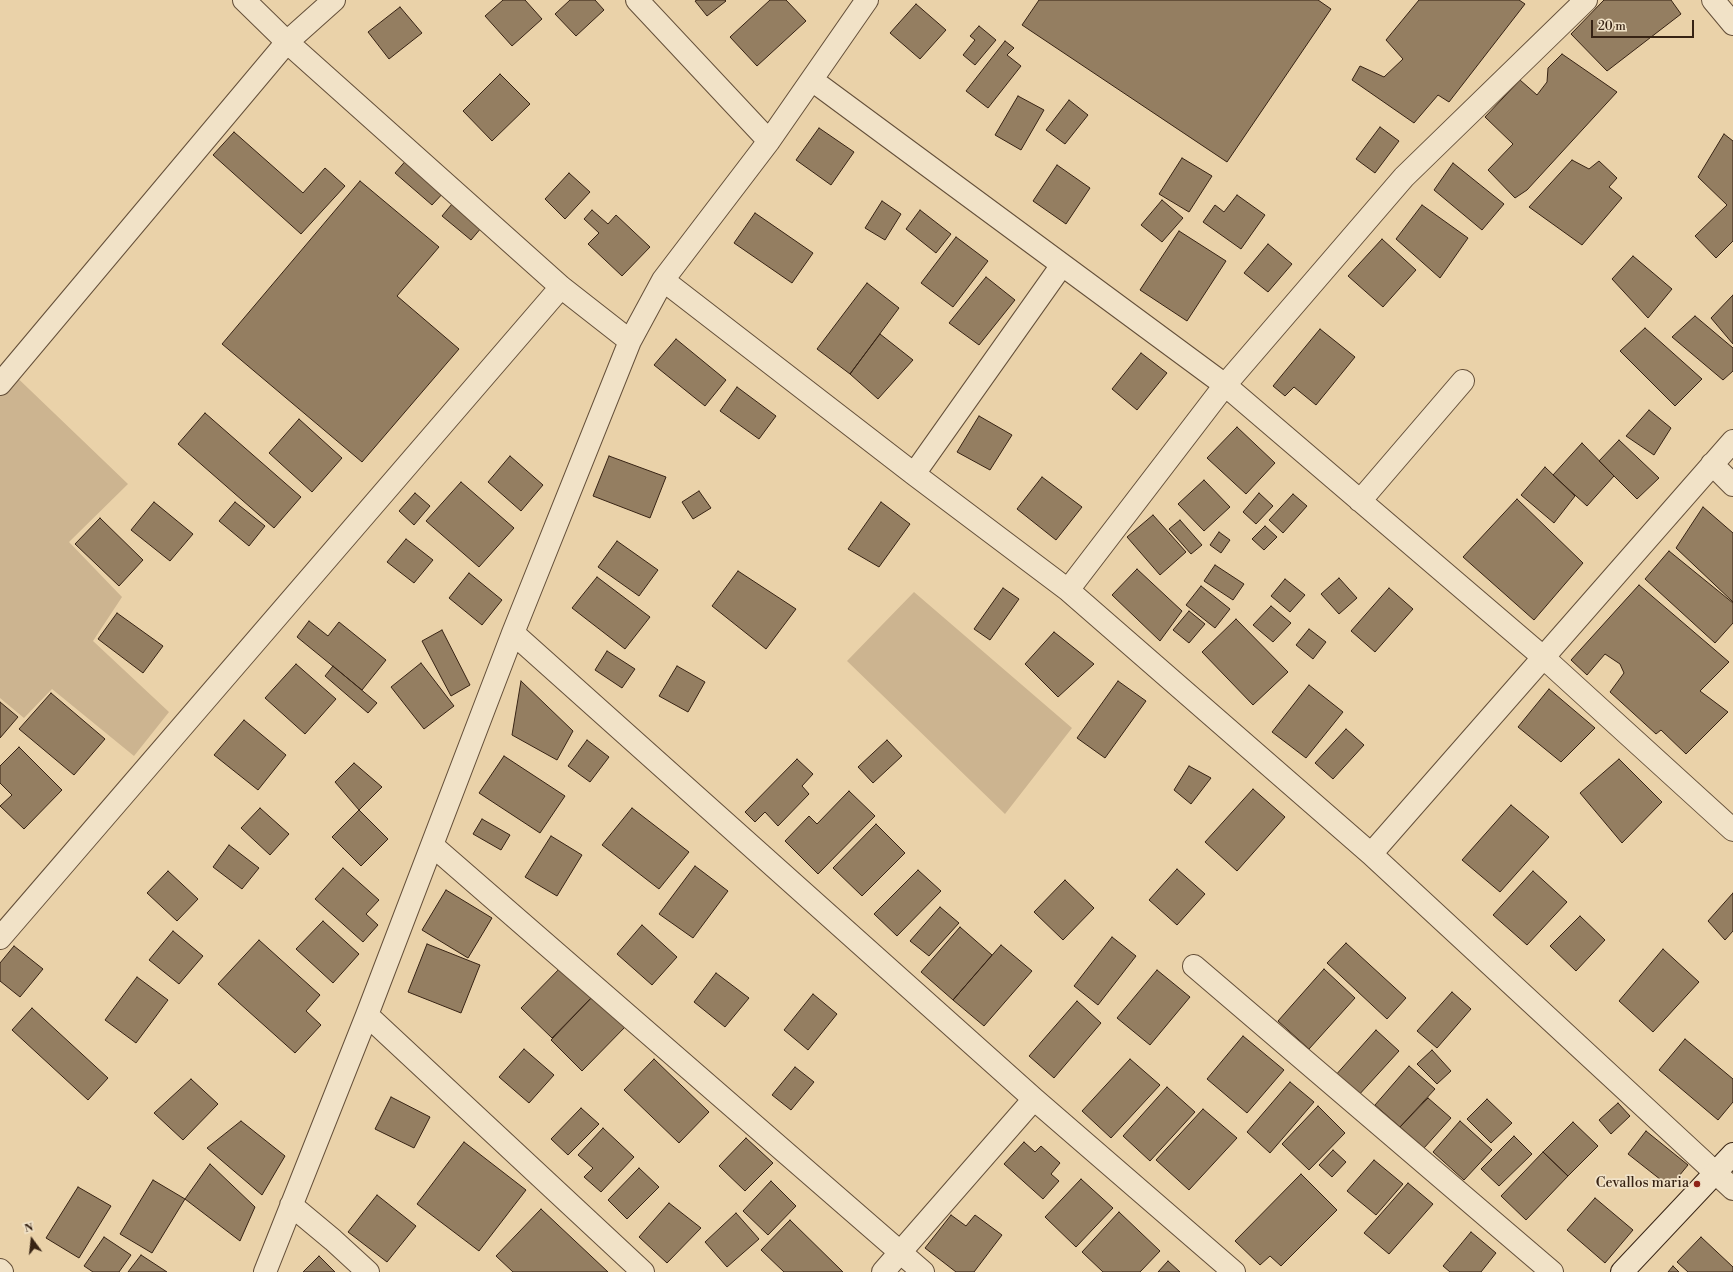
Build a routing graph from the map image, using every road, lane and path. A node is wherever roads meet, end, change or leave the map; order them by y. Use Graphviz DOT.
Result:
graph roads {
  1 [pos="244,0"];
  2 [pos="334,0"];
  3 [pos="637,0"];
  4 [pos="867,0"];
  5 [pos="1713,0"];
  6 [pos="1576,3"];
  7 [pos="1733,24"];
  8 [pos="287,42"];
  9 [pos="812,80"];
  10 [pos="769,141"];
  11 [pos="1062,265"];
  12 [pos="663,280"];
  13 [pos="561,287"];
  14 [pos="630,341"];
  15 [pos="1463,381"];
  16 [pos="0,384"];
  17 [pos="1225,385"];
  18 [pos="1733,441"];
  19 [pos="1712,464"];
  20 [pos="914,474"];
  21 [pos="1733,485"];
  22 [pos="1360,501"];
  23 [pos="1068,590"];
  24 [pos="513,633"];
  25 [pos="1543,657"];
  26 [pos="1733,830"];
  27 [pos="433,846"];
  28 [pos="1371,854"];
  29 [pos="0,938"];
  30 [pos="1194,966"];
  31 [pos="367,1015"];
  32 [pos="1034,1099"];
  33 [pos="1733,1154"];
  34 [pos="1715,1174"];
  35 [pos="1733,1189"];
  36 [pos="291,1205"];
  37 [pos="901,1252"];
  38 [pos="265,1272"];
  39 [pos="368,1272"];
  40 [pos="643,1272"];
  41 [pos="883,1272"];
  42 [pos="924,1272"];
  43 [pos="1234,1272"];
  44 [pos="1552,1272"];
  45 [pos="1622,1272"];
  1 -- 8 [label="street"];
  2 -- 8 [label="street"];
  3 -- 10 [label="street"];
  4 -- 9 [label="street"];
  5 -- 7 [label="street"];
  6 -- 17 [label="street"];
  8 -- 13 [label="street"];
  8 -- 16 [label="street"];
  9 -- 10 [label="street"];
  9 -- 11 [label="street"];
  10 -- 12 [label="street"];
  11 -- 17 [label="street"];
  11 -- 20 [label="street"];
  12 -- 14 [label="street"];
  12 -- 20 [label="street"];
  13 -- 14 [label="street"];
  13 -- 29 [label="street"];
  14 -- 24 [label="street"];
  15 -- 22 [label="street"];
  17 -- 22 [label="street"];
  17 -- 23 [label="street"];
  18 -- 19 [label="street"];
  19 -- 21 [label="street"];
  19 -- 25 [label="street"];
  20 -- 23 [label="street"];
  22 -- 25 [label="street"];
  23 -- 28 [label="street"];
  24 -- 27 [label="street"];
  24 -- 32 [label="street"];
  25 -- 26 [label="street"];
  25 -- 28 [label="street"];
  27 -- 31 [label="street"];
  27 -- 37 [label="street"];
  28 -- 34 [label="street"];
  30 -- 44 [label="street"];
  31 -- 36 [label="street"];
  31 -- 40 [label="street"];
  32 -- 37 [label="street"];
  32 -- 43 [label="street"];
  33 -- 34 [label="street"];
  34 -- 35 [label="street"];
  34 -- 45 [label="street"];
  36 -- 38 [label="street"];
  36 -- 39 [label="street"];
  37 -- 41 [label="street"];
  37 -- 42 [label="street"];
}
